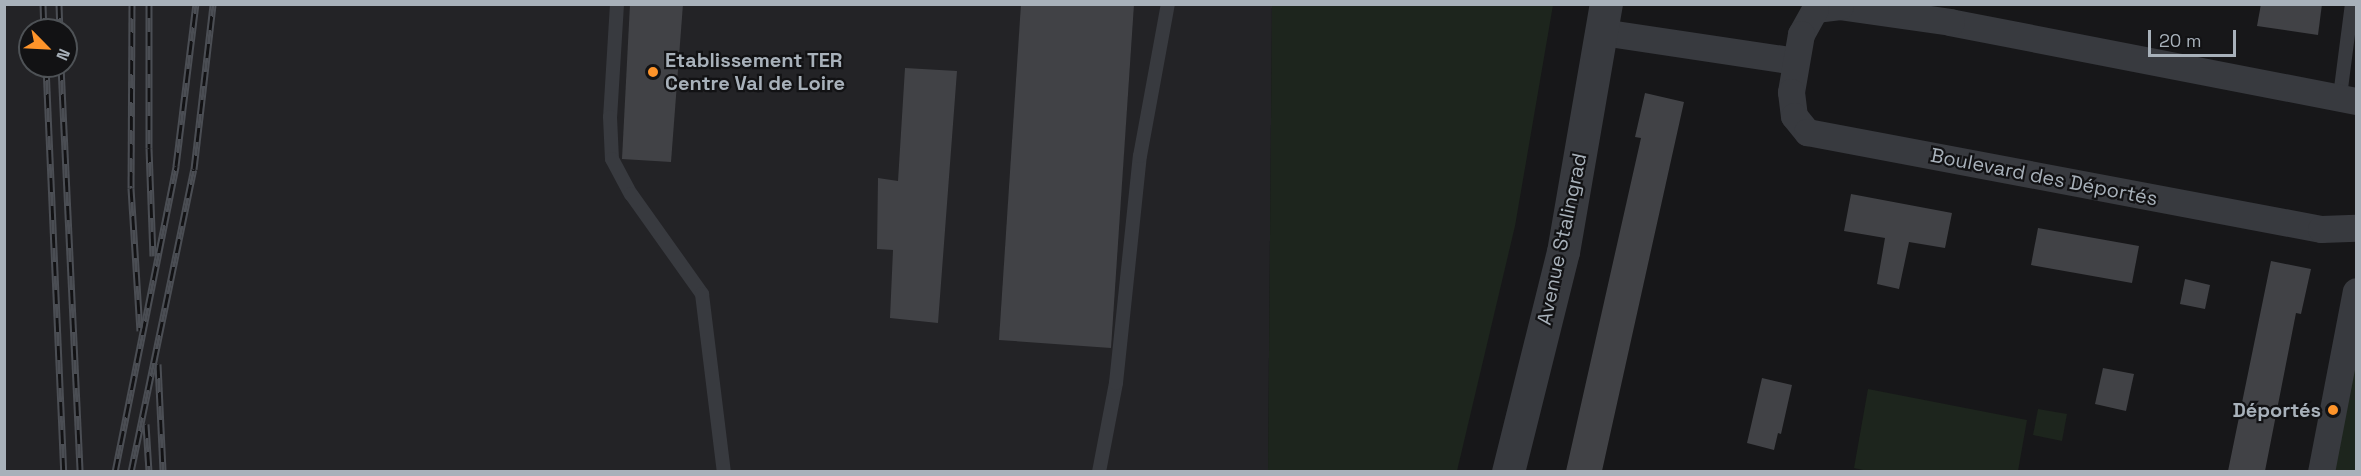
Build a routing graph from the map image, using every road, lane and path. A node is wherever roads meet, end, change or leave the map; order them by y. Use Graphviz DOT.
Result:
graph roads {
  1 [pos="617,4"];
  2 [pos="1168,4"];
  3 [pos="2352,4"];
  4 [pos="1953,13"];
  5 [pos="1604,18"];
  6 [pos="1795,61"];
  7 [pos="2348,98"];
  8 [pos="2356,228"];
  9 [pos="2356,291"];
  10 [pos="724,471"];
  11 [pos="1100,471"];
  12 [pos="1508,471"];
  13 [pos="2321,471"];
  1 -- 10 [label="lane"];
  2 -- 11 [label="lane"];
  3 -- 7 [label="lane"];
  4 -- 6 [label="street, Boulevard des Déportés"];
  4 -- 7 [label="street, Boulevard des Déportés"];
  5 -- 6 [label="street"];
  5 -- 12 [label="street, Avenue Stalingrad"];
  6 -- 8 [label="street, Boulevard des Déportés"];
  9 -- 13 [label="street"];
}
